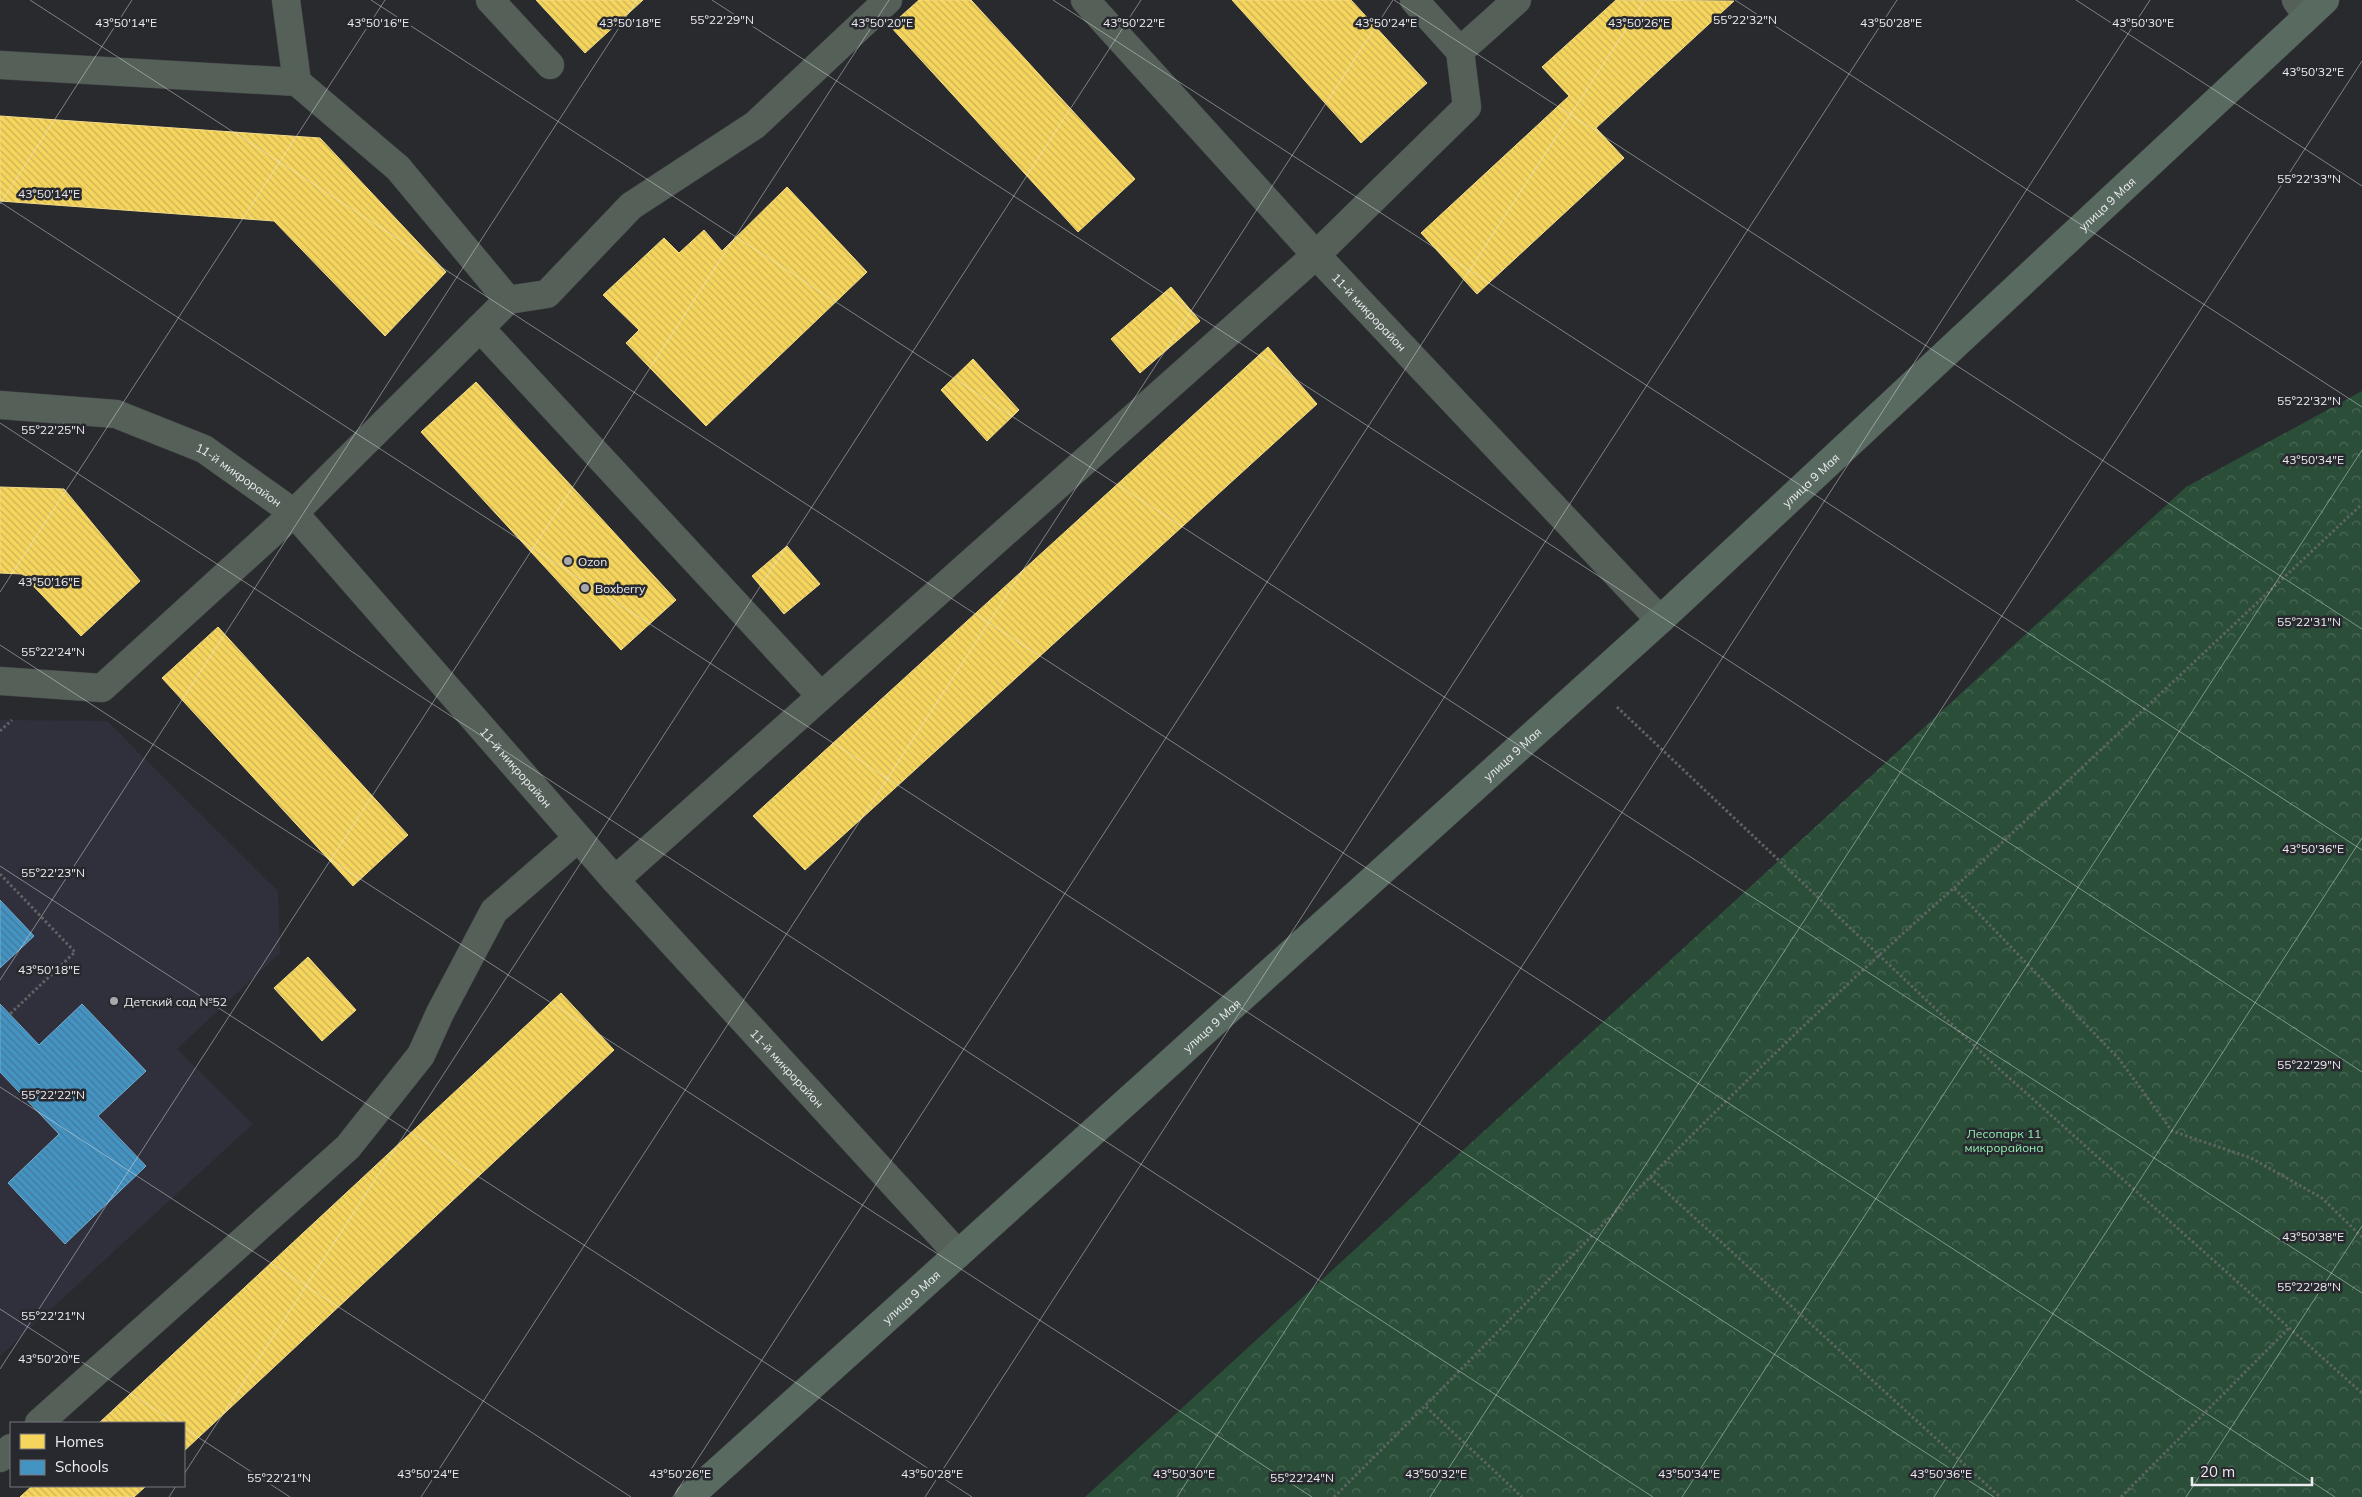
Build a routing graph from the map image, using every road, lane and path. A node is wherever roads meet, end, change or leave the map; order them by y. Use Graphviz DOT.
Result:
graph roads {
  1 [pos="286,0"];
  2 [pos="490,0"];
  3 [pos="888,0"];
  4 [pos="1084,0"];
  5 [pos="1414,0"];
  6 [pos="1517,0"];
  7 [pos="2310,5"];
  8 [pos="1460,51"];
  9 [pos="0,65"];
  10 [pos="550,65"];
  11 [pos="297,82"];
  12 [pos="1316,255"];
  13 [pos="508,300"];
  14 [pos="480,328"];
  15 [pos="0,405"];
  16 [pos="2362,504"];
  17 [pos="294,513"];
  18 [pos="1660,620"];
  19 [pos="0,682"];
  20 [pos="1591,682"];
  21 [pos="821,696"];
  22 [pos="12,720"];
  23 [pos="0,731"];
  24 [pos="578,838"];
  25 [pos="0,874"];
  26 [pos="615,880"];
  27 [pos="1954,888"];
  28 [pos="1878,954"];
  29 [pos="10,1014"];
  30 [pos="1650,1177"];
  31 [pos="2362,1237"];
  32 [pos="958,1254"];
  33 [pos="2289,1328"];
  34 [pos="2362,1393"];
  35 [pos="1426,1407"];
  36 [pos="40,1422"];
  37 [pos="10,1449"];
  38 [pos="0,1458"];
  39 [pos="689,1497"];
  40 [pos="1334,1497"];
  41 [pos="1522,1497"];
  42 [pos="2000,1497"];
  43 [pos="2121,1497"];
  1 -- 11 [label="street"];
  2 -- 10 [label="street"];
  3 -- 13 [label="street"];
  4 -- 12 [label="street, 11-й микрорайон"];
  5 -- 8 [label="street"];
  6 -- 8 [label="street"];
  7 -- 18 [label="main road, улица 9 Мая"];
  8 -- 12 [label="street"];
  9 -- 11 [label="street"];
  11 -- 13 [label="street"];
  12 -- 18 [label="street, 11-й микрорайон"];
  12 -- 21 [label="street"];
  13 -- 14 [label="street"];
  14 -- 17 [label="street"];
  14 -- 21 [label="street"];
  15 -- 17 [label="street, 11-й микрорайон"];
  16 -- 27 [label="path"];
  17 -- 19 [label="street"];
  17 -- 24 [label="street, 11-й микрорайон"];
  18 -- 20 [label="main road, улица 9 Мая"];
  20 -- 28 [label="path"];
  20 -- 32 [label="main road, улица 9 Мая"];
  21 -- 26 [label="street"];
  22 -- 23 [label="path"];
  24 -- 26 [label="street, 11-й микрорайон"];
  24 -- 36 [label="street"];
  25 -- 29 [label="path"];
  26 -- 32 [label="street, 11-й микрорайон"];
  27 -- 28 [label="path"];
  27 -- 31 [label="path"];
  28 -- 30 [label="path"];
  28 -- 33 [label="path"];
  30 -- 35 [label="path"];
  30 -- 42 [label="path"];
  32 -- 39 [label="main road, улица 9 Мая"];
  33 -- 34 [label="path"];
  33 -- 43 [label="path"];
  35 -- 40 [label="path"];
  35 -- 41 [label="path"];
  37 -- 38 [label="street"];
}
